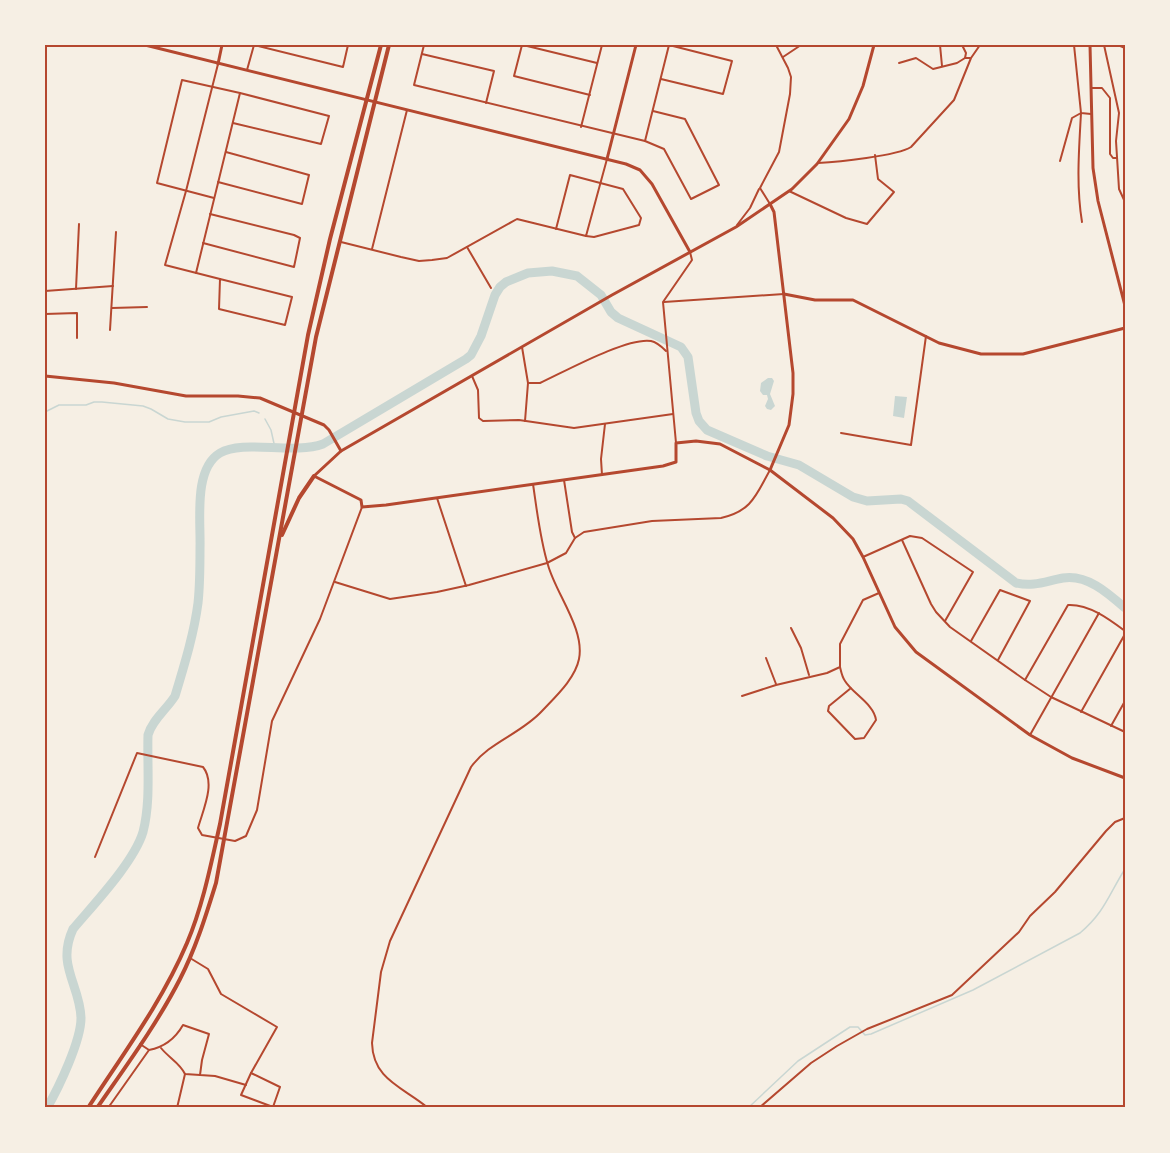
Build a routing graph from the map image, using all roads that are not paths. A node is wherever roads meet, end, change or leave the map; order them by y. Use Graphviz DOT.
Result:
graph roads {
  1 [pos="145,45"];
  2 [pos="222,45"];
  3 [pos="254,45"];
  4 [pos="348,45"];
  5 [pos="381,45"];
  6 [pos="389,45"];
  7 [pos="424,45"];
  8 [pos="522,45"];
  9 [pos="602,45"];
  10 [pos="636,45"];
  11 [pos="669,45"];
  12 [pos="776,45"];
  13 [pos="801,45"];
  14 [pos="874,45"];
  15 [pos="940,45"];
  16 [pos="962,45"];
  17 [pos="980,45"];
  18 [pos="1074,45"];
  19 [pos="1090,45"];
  20 [pos="1104,45"];
  21 [pos="1118,45"];
  22 [pos="1125,48"];
  23 [pos="422,54"];
  24 [pos="783,57"];
  25 [pos="965,58"];
  26 [pos="971,58"];
  27 [pos="597,63"];
  28 [pos="899,63"];
  29 [pos="218,64"];
  30 [pos="942,66"];
  31 [pos="247,70"];
  32 [pos="661,80"];
  33 [pos="211,87"];
  34 [pos="1091,88"];
  35 [pos="240,93"];
  36 [pos="590,95"];
  37 [pos="366,100"];
  38 [pos="375,102"];
  39 [pos="486,103"];
  40 [pos="407,110"];
  41 [pos="653,111"];
  42 [pos="1081,113"];
  43 [pos="1091,114"];
  44 [pos="233,123"];
  45 [pos="581,127"];
  46 [pos="614,134"];
  47 [pos="645,141"];
  48 [pos="226,152"];
  49 [pos="875,155"];
  50 [pos="1117,158"];
  51 [pos="607,159"];
  52 [pos="1060,161"];
  53 [pos="818,163"];
  54 [pos="218,182"];
  55 [pos="601,183"];
  56 [pos="759,188"];
  57 [pos="186,191"];
  58 [pos="789,191"];
  59 [pos="214,198"];
  60 [pos="1125,202"];
  61 [pos="770,204"];
  62 [pos="210,213"];
  63 [pos="1082,222"];
  64 [pos="80,224"];
  65 [pos="735,227"];
  66 [pos="556,229"];
  67 [pos="116,232"];
  68 [pos="586,236"];
  69 [pos="339,241"];
  70 [pos="203,243"];
  71 [pos="467,247"];
  72 [pos="372,249"];
  73 [pos="690,252"];
  74 [pos="196,273"];
  75 [pos="220,279"];
  76 [pos="113,286"];
  77 [pos="491,288"];
  78 [pos="76,289"];
  79 [pos="45,291"];
  80 [pos="784,294"];
  81 [pos="663,302"];
  82 [pos="1125,306"];
  83 [pos="147,307"];
  84 [pos="112,308"];
  85 [pos="45,314"];
  86 [pos="1125,328"];
  87 [pos="110,330"];
  88 [pos="926,336"];
  89 [pos="77,338"];
  90 [pos="522,347"];
  91 [pos="667,351"];
  92 [pos="471,375"];
  93 [pos="45,376"];
  94 [pos="528,383"];
  95 [pos="294,411"];
  96 [pos="673,414"];
  97 [pos="302,415"];
  98 [pos="525,421"];
  99 [pos="605,424"];
  100 [pos="841,433"];
  101 [pos="676,443"];
  102 [pos="341,451"];
  103 [pos="770,470"];
  104 [pos="602,475"];
  105 [pos="314,476"];
  106 [pos="564,480"];
  107 [pos="533,484"];
  108 [pos="437,498"];
  109 [pos="362,507"];
  110 [pos="575,538"];
  111 [pos="902,540"];
  112 [pos="278,546"];
  113 [pos="863,557"];
  114 [pos="547,563"];
  115 [pos="334,582"];
  116 [pos="466,586"];
  117 [pos="879,593"];
  118 [pos="1099,613"];
  119 [pos="945,621"];
  120 [pos="791,628"];
  121 [pos="1125,633"];
  122 [pos="971,641"];
  123 [pos="766,658"];
  124 [pos="998,661"];
  125 [pos="840,666"];
  126 [pos="809,676"];
  127 [pos="1025,680"];
  128 [pos="777,685"];
  129 [pos="851,688"];
  130 [pos="742,696"];
  131 [pos="1051,697"];
  132 [pos="1125,701"];
  133 [pos="1082,712"];
  134 [pos="1111,726"];
  135 [pos="1125,732"];
  136 [pos="1030,735"];
  137 [pos="1125,778"];
  138 [pos="1125,818"];
  139 [pos="217,838"];
  140 [pos="225,840"];
  141 [pos="95,857"];
  142 [pos="190,958"];
  143 [pos="140,1044"];
  144 [pos="161,1048"];
  145 [pos="149,1050"];
  146 [pos="251,1073"];
  147 [pos="185,1074"];
  148 [pos="200,1075"];
  149 [pos="246,1085"];
  150 [pos="88,1108"];
  151 [pos="97,1108"];
  152 [pos="108,1108"];
  153 [pos="177,1108"];
  154 [pos="428,1108"];
  155 [pos="759,1108"];
  1 -- 29 [label="street"];
  2 -- 29 [label="street"];
  3 -- 4 [label="street"];
  3 -- 31 [label="street"];
  5 -- 37 [label="highway"];
  6 -- 38 [label="highway"];
  7 -- 23 [label="street"];
  8 -- 27 [label="street"];
  8 -- 36 [label="street"];
  9 -- 27 [label="street"];
  10 -- 46 [label="street"];
  11 -- 32 [label="street"];
  11 -- 32 [label="street"];
  12 -- 24 [label="street"];
  13 -- 24 [label="street"];
  14 -- 53 [label="street"];
  15 -- 30 [label="street"];
  16 -- 25 [label="street"];
  17 -- 26 [label="street"];
  18 -- 42 [label="street"];
  19 -- 34 [label="street"];
  20 -- 50 [label="street"];
  21 -- 22 [label="street"];
  23 -- 39 [label="street"];
  23 -- 39 [label="street"];
  24 -- 56 [label="street"];
  25 -- 26 [label="street"];
  25 -- 30 [label="street"];
  26 -- 49 [label="street"];
  27 -- 36 [label="street"];
  28 -- 30 [label="street"];
  29 -- 31 [label="street"];
  29 -- 33 [label="street"];
  31 -- 37 [label="street"];
  32 -- 41 [label="street"];
  33 -- 35 [label="street"];
  33 -- 57 [label="street"];
  33 -- 57 [label="street"];
  34 -- 43 [label="street"];
  34 -- 50 [label="street"];
  35 -- 44 [label="street"];
  35 -- 44 [label="street"];
  36 -- 45 [label="street"];
  37 -- 38 [label="street"];
  37 -- 95 [label="highway"];
  38 -- 40 [label="street"];
  38 -- 69 [label="highway"];
  39 -- 45 [label="street"];
  40 -- 51 [label="street"];
  40 -- 72 [label="street"];
  41 -- 47 [label="street"];
  41 -- 47 [label="street"];
  42 -- 43 [label="street"];
  42 -- 52 [label="street"];
  42 -- 63 [label="street"];
  43 -- 82 [label="street"];
  44 -- 48 [label="street"];
  45 -- 46 [label="street"];
  46 -- 47 [label="street"];
  46 -- 51 [label="street"];
  48 -- 54 [label="street"];
  48 -- 54 [label="street"];
  49 -- 53 [label="street"];
  49 -- 58 [label="street"];
  50 -- 60 [label="street"];
  51 -- 55 [label="street"];
  51 -- 73 [label="street"];
  53 -- 58 [label="street"];
  54 -- 59 [label="street"];
  55 -- 66 [label="street"];
  55 -- 68 [label="street"];
  55 -- 68 [label="street"];
  56 -- 61 [label="street"];
  56 -- 65 [label="street"];
  57 -- 59 [label="street"];
  57 -- 74 [label="street"];
  58 -- 61 [label="street"];
  59 -- 62 [label="street"];
  61 -- 65 [label="street"];
  61 -- 80 [label="street"];
  62 -- 70 [label="street"];
  62 -- 70 [label="street"];
  64 -- 78 [label="street"];
  65 -- 73 [label="street"];
  66 -- 68 [label="street"];
  66 -- 71 [label="street"];
  67 -- 76 [label="street"];
  69 -- 72 [label="street"];
  69 -- 97 [label="highway"];
  70 -- 74 [label="street"];
  71 -- 72 [label="street"];
  71 -- 77 [label="street"];
  73 -- 81 [label="street"];
  73 -- 90 [label="street"];
  74 -- 75 [label="street"];
  75 -- 75 [label="street"];
  76 -- 78 [label="street"];
  76 -- 84 [label="street"];
  78 -- 79 [label="street"];
  80 -- 81 [label="street"];
  80 -- 88 [label="street"];
  80 -- 103 [label="street"];
  81 -- 91 [label="street"];
  83 -- 84 [label="street"];
  84 -- 87 [label="street"];
  85 -- 89 [label="street"];
  86 -- 88 [label="street"];
  88 -- 100 [label="street"];
  90 -- 92 [label="street"];
  90 -- 94 [label="street"];
  91 -- 94 [label="street"];
  91 -- 96 [label="street"];
  92 -- 98 [label="street"];
  92 -- 102 [label="street"];
  93 -- 95 [label="street"];
  94 -- 98 [label="street"];
  95 -- 97 [label="street"];
  95 -- 139 [label="highway"];
  96 -- 99 [label="street"];
  96 -- 101 [label="street"];
  97 -- 102 [label="street"];
  97 -- 112 [label="highway"];
  98 -- 99 [label="street"];
  99 -- 104 [label="street"];
  101 -- 103 [label="street"];
  101 -- 104 [label="street"];
  102 -- 105 [label="street"];
  103 -- 110 [label="street"];
  103 -- 113 [label="street"];
  104 -- 106 [label="street"];
  105 -- 109 [label="street"];
  105 -- 112 [label="highway"];
  106 -- 107 [label="street"];
  106 -- 110 [label="street"];
  107 -- 108 [label="street"];
  107 -- 114 [label="street"];
  108 -- 109 [label="street"];
  108 -- 116 [label="street"];
  109 -- 115 [label="street"];
  110 -- 114 [label="street"];
  111 -- 113 [label="street"];
  111 -- 119 [label="street"];
  111 -- 119 [label="street"];
  112 -- 140 [label="highway"];
  113 -- 117 [label="street"];
  114 -- 116 [label="street"];
  114 -- 154 [label="street"];
  115 -- 116 [label="street"];
  115 -- 140 [label="street"];
  117 -- 125 [label="street"];
  117 -- 136 [label="street"];
  118 -- 121 [label="street"];
  118 -- 127 [label="street"];
  118 -- 131 [label="street"];
  119 -- 122 [label="street"];
  120 -- 126 [label="street"];
  121 -- 133 [label="street"];
  122 -- 124 [label="street"];
  122 -- 124 [label="street"];
  123 -- 128 [label="street"];
  124 -- 127 [label="street"];
  125 -- 126 [label="street"];
  125 -- 129 [label="street"];
  126 -- 128 [label="street"];
  127 -- 131 [label="street"];
  128 -- 130 [label="street"];
  129 -- 129 [label="street"];
  131 -- 133 [label="street"];
  131 -- 136 [label="street"];
  132 -- 134 [label="street"];
  133 -- 134 [label="street"];
  134 -- 135 [label="street"];
  136 -- 137 [label="street"];
  138 -- 155 [label="street"];
  139 -- 140 [label="street"];
  139 -- 141 [label="street"];
  139 -- 150 [label="highway"];
  140 -- 142 [label="highway"];
  142 -- 143 [label="highway"];
  142 -- 146 [label="street"];
  143 -- 145 [label="street"];
  143 -- 151 [label="highway"];
  144 -- 145 [label="street"];
  144 -- 147 [label="street"];
  144 -- 148 [label="street"];
  145 -- 152 [label="street"];
  146 -- 149 [label="street"];
  146 -- 149 [label="street"];
  147 -- 148 [label="street"];
  147 -- 153 [label="street"];
  148 -- 149 [label="street"];
}
